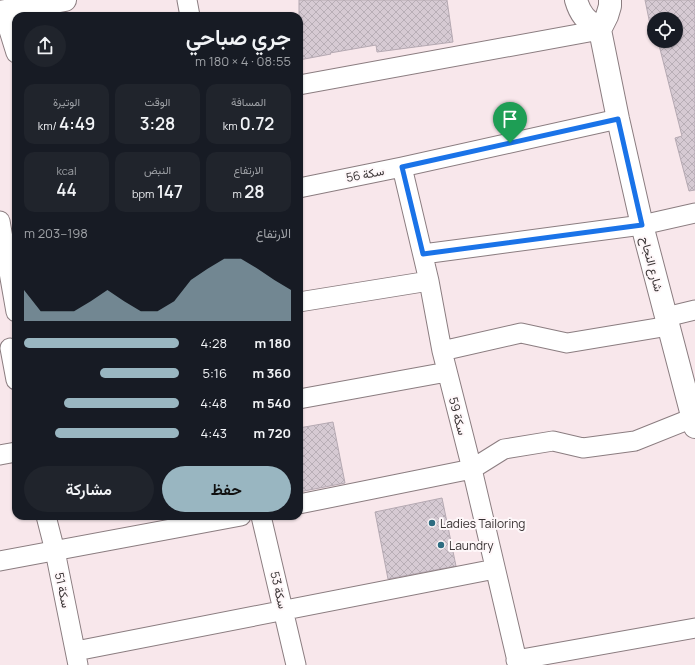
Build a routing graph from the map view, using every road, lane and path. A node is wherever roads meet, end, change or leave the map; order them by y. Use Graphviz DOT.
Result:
graph roads {
  1 [pos="65,0"];
  2 [pos="187,0"];
  3 [pos="576,0"];
  4 [pos="610,0"];
  5 [pos="2,12"];
  6 [pos="189,12"];
  7 [pos="600,30"];
  8 [pos="12,41"];
  9 [pos="303,84"];
  10 [pos="618,119"];
  11 [pos="402,167"];
  12 [pos="303,187"];
  13 [pos="695,212"];
  14 [pos="12,220"];
  15 [pos="0,221"];
  16 [pos="642,225"];
  17 [pos="423,254"];
  18 [pos="429,281"];
  19 [pos="12,289"];
  20 [pos="303,301"];
  21 [pos="695,310"];
  22 [pos="667,321"];
  23 [pos="9,348"];
  24 [pos="442,351"];
  25 [pos="12,362"];
  26 [pos="446,372"];
  27 [pos="303,398"];
  28 [pos="694,421"];
  29 [pos="12,453"];
  30 [pos="0,455"];
  31 [pos="472,469"];
  32 [pos="303,503"];
  33 [pos="47,520"];
  34 [pos="220,520"];
  35 [pos="262,520"];
  36 [pos="55,551"];
  37 [pos="0,561"];
  38 [pos="495,569"];
  39 [pos="283,610"];
  40 [pos="695,628"];
  41 [pos="77,658"];
  42 [pos="517,662"];
  43 [pos="296,665"];
  1 -- 5 [label="street"];
  2 -- 6 [label="street"];
  3 -- 7 [label="street"];
  4 -- 7 [label="street"];
  5 -- 8 [label="street"];
  7 -- 9 [label="street"];
  7 -- 10 [label="street, شارع النجاح"];
  10 -- 11 [label="street, سكة 56"];
  10 -- 16 [label="street, شارع النجاح"];
  11 -- 12 [label="street, سكة 56"];
  11 -- 17 [label="street, سكة 59"];
  13 -- 16 [label="street"];
  14 -- 15 [label="street"];
  15 -- 19 [label="street"];
  16 -- 17 [label="street"];
  16 -- 22 [label="street, شارع النجاح"];
  17 -- 18 [label="street, سكة 59"];
  18 -- 20 [label="street"];
  18 -- 24 [label="street, سكة 59"];
  21 -- 22 [label="street"];
  22 -- 24 [label="street"];
  22 -- 28 [label="street, شارع النجاح"];
  23 -- 25 [label="street"];
  24 -- 26 [label="street, سكة 59"];
  26 -- 27 [label="street"];
  26 -- 31 [label="street, سكة 59"];
  28 -- 31 [label="street"];
  29 -- 30 [label="street"];
  31 -- 32 [label="street"];
  31 -- 38 [label="street, سكة 59"];
  33 -- 36 [label="street, سكة 51"];
  34 -- 36 [label="street"];
  35 -- 39 [label="street, سكة 53"];
  36 -- 37 [label="street"];
  36 -- 41 [label="street, سكة 51"];
  38 -- 39 [label="street"];
  38 -- 42 [label="street, سكة 59"];
  39 -- 41 [label="street"];
  39 -- 43 [label="street, سكة 53"];
  40 -- 42 [label="street"];
}
